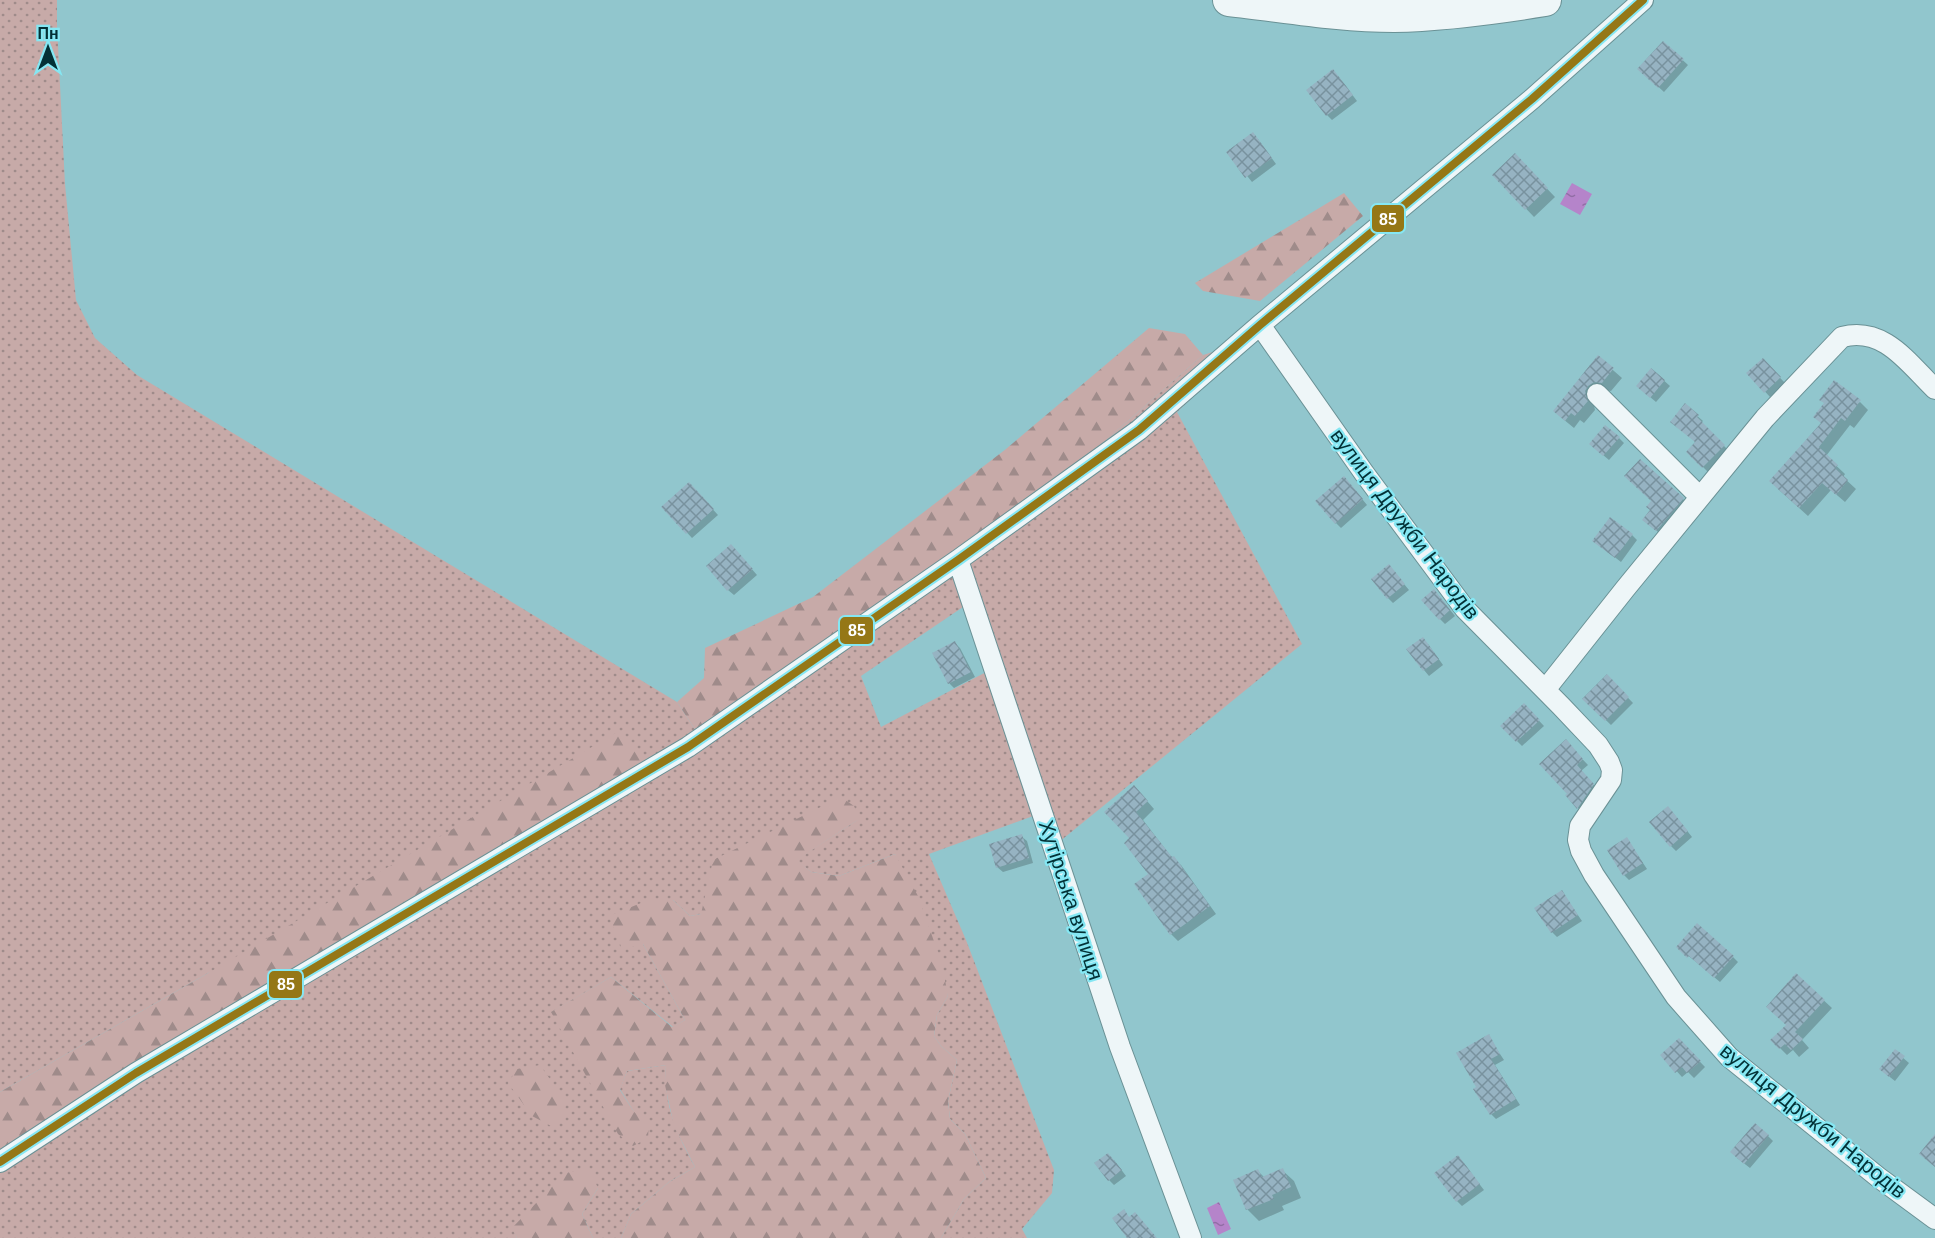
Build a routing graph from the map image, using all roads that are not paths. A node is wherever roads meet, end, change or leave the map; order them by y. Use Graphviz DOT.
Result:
graph roads {
  1 [pos="1229,0"];
  2 [pos="1545,0"];
  3 [pos="1643,0"];
  4 [pos="1260,325"];
  5 [pos="1935,389"];
  6 [pos="1597,394"];
  7 [pos="1700,497"];
  8 [pos="958,560"];
  9 [pos="1545,690"];
  10 [pos="0,1162"];
  11 [pos="1935,1219"];
  12 [pos="1191,1238"];
  1 -- 2 [label="main road"];
  3 -- 4 [label="street"];
  4 -- 8 [label="street"];
  4 -- 9 [label="street, вулиця Дружби Народів"];
  5 -- 7 [label="street"];
  6 -- 7 [label="street"];
  7 -- 9 [label="street"];
  8 -- 10 [label="street"];
  8 -- 12 [label="street, Хутірська вулиця"];
  9 -- 11 [label="street, вулиця Дружби Народів"];
}
